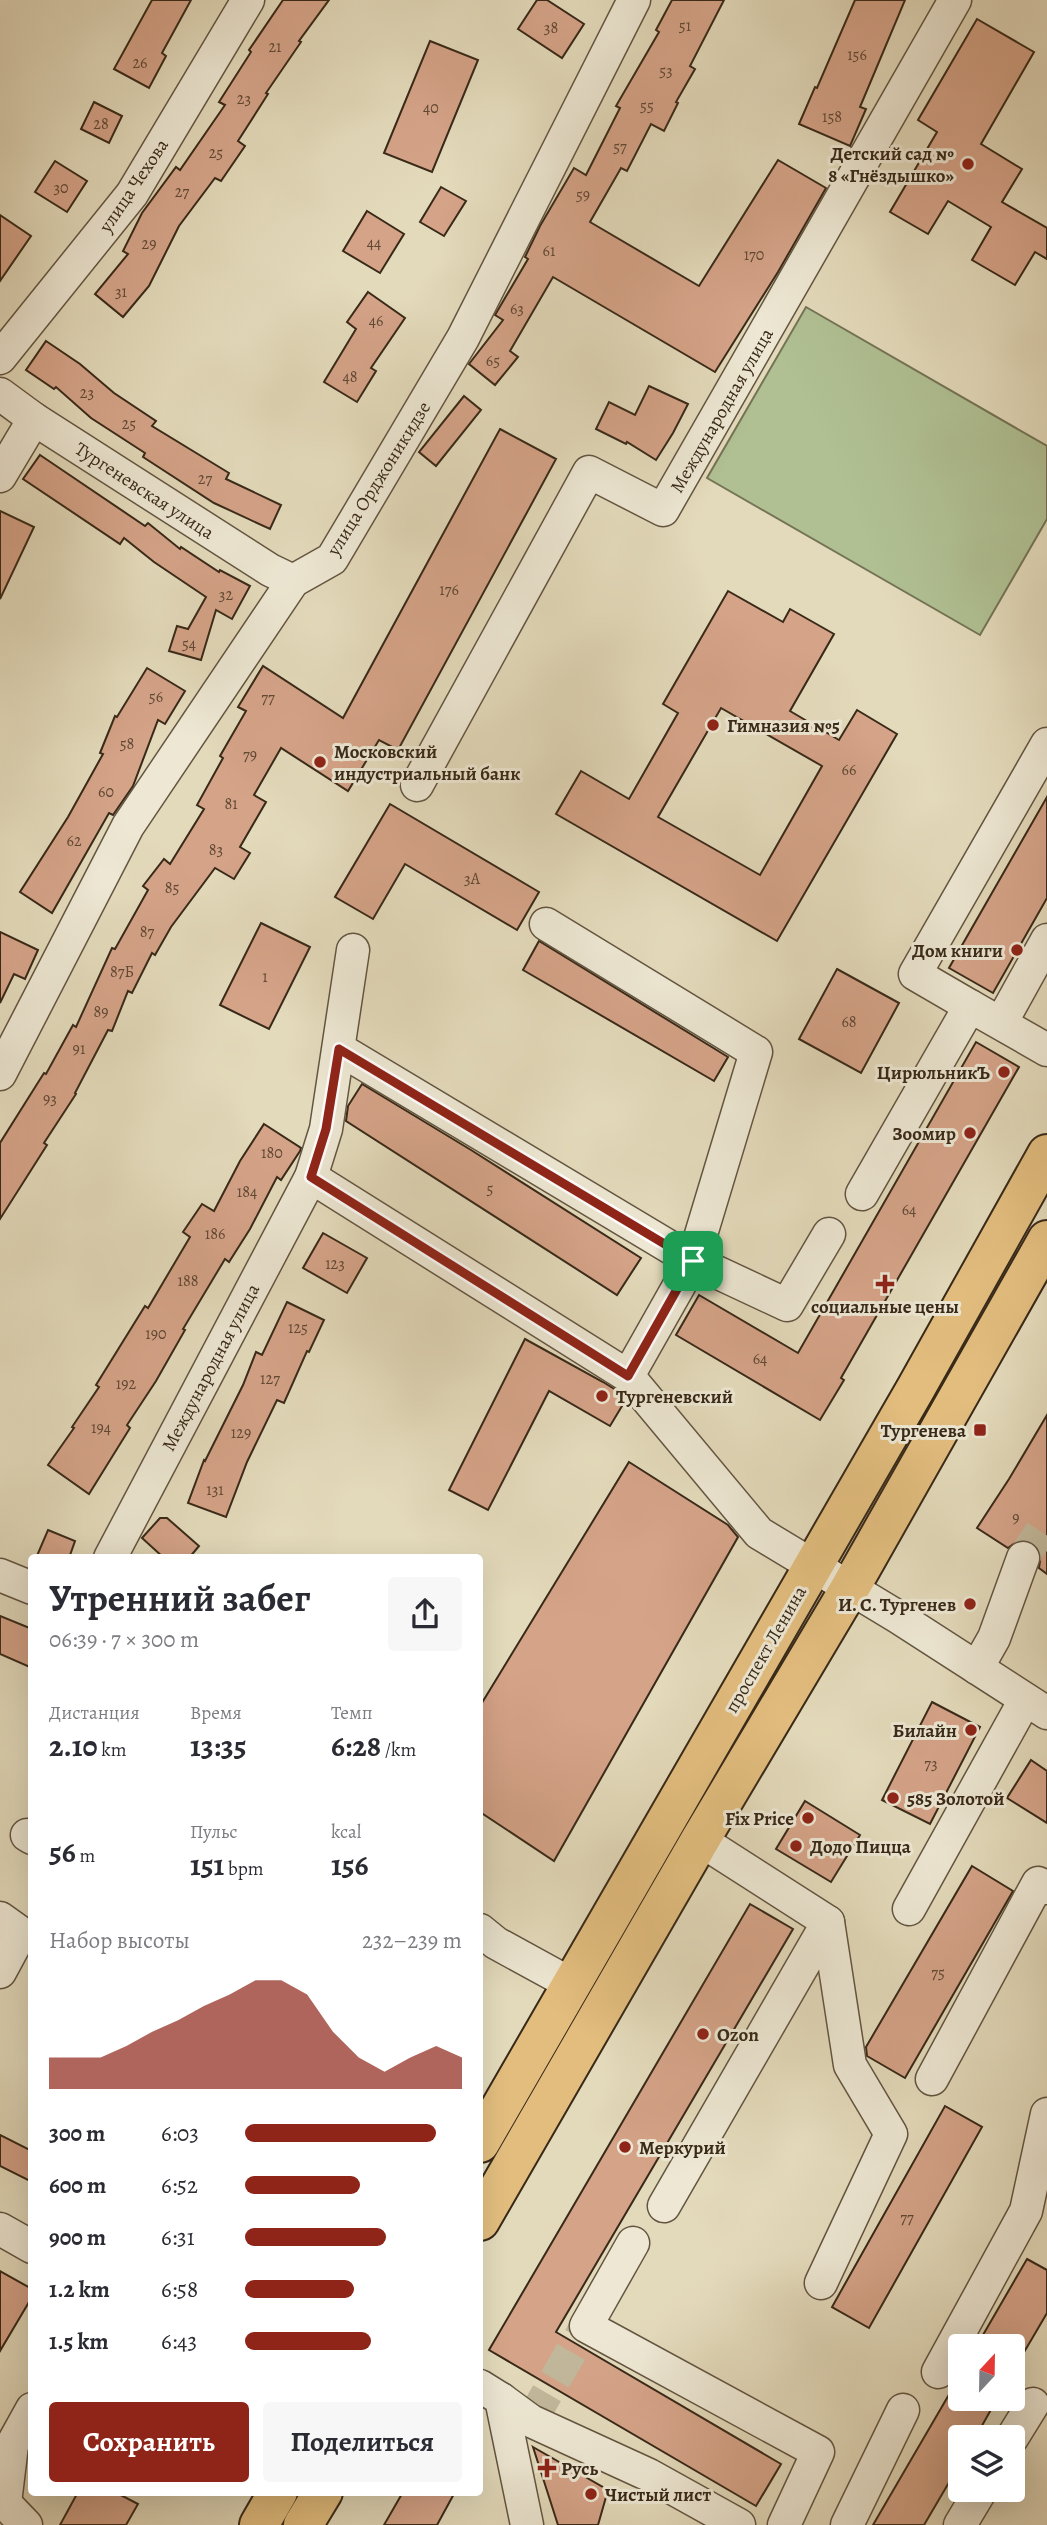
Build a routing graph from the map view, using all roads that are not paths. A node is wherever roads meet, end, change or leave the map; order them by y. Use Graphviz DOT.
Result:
graph roads {
  1 [pos="248,0"];
  2 [pos="634,0"];
  3 [pos="955,0"];
  4 [pos="0,358"];
  5 [pos="0,394"];
  6 [pos="34,419"];
  7 [pos="0,476"];
  8 [pos="293,581"];
  9 [pos="1047,744"];
  10 [pos="417,785"];
  11 [pos="546,925"];
  12 [pos="1047,940"];
  13 [pos="353,950"];
  14 [pos="970,1006"];
  15 [pos="1001,1023"];
  16 [pos="339,1049"];
  17 [pos="1047,1050"];
  18 [pos="0,1074"];
  19 [pos="1047,1154"];
  20 [pos="311,1177"];
  21 [pos="862,1194"];
  22 [pos="829,1234"];
  23 [pos="1047,1240"];
  24 [pos="693,1261"];
  25 [pos="628,1376"];
  26 [pos="112,1554"];
  27 [pos="1023,1558"];
  28 [pos="813,1566"];
  29 [pos="0,1575"];
  30 [pos="28,1586"];
  31 [pos="850,1588"];
  32 [pos="977,1668"];
  33 [pos="1036,1707"];
  34 [pos="700,1840"];
  35 [pos="1047,1888"];
  36 [pos="909,1909"];
  37 [pos="0,1918"];
  38 [pos="828,1922"];
  39 [pos="483,1932"];
  40 [pos="0,1972"];
  41 [pos="571,1984"];
  42 [pos="932,2079"];
  43 [pos="1047,2114"];
  44 [pos="483,2138"];
  45 [pos="664,2206"];
  46 [pos="483,2216"];
  47 [pos="0,2229"];
  48 [pos="633,2243"];
  49 [pos="28,2245"];
  50 [pos="821,2283"];
  51 [pos="938,2372"];
  52 [pos="490,2392"];
  53 [pos="1033,2404"];
  54 [pos="903,2410"];
  55 [pos="28,2416"];
  56 [pos="1020,2425"];
  57 [pos="276,2496"];
  58 [pos="321,2496"];
  59 [pos="974,2502"];
  60 [pos="13,2514"];
  61 [pos="259,2525"];
  62 [pos="303,2525"];
  63 [pos="527,2525"];
  64 [pos="739,2525"];
  65 [pos="784,2525"];
  66 [pos="848,2525"];
  67 [pos="960,2525"];
  1 -- 4 [label="street, улица Чехова"];
  2 -- 8 [label="street, улица Орджоникидзе"];
  3 -- 10 [label="street, Международная улица"];
  5 -- 6 [label="street, Тургеневская улица"];
  6 -- 7 [label="street"];
  6 -- 8 [label="street, Тургеневская улица"];
  8 -- 18 [label="street, улица Орджоникидзе"];
  9 -- 14 [label="street"];
  11 -- 24 [label="street"];
  12 -- 15 [label="street"];
  13 -- 16 [label="street, Международная улица"];
  14 -- 15 [label="street"];
  14 -- 21 [label="street"];
  15 -- 17 [label="street"];
  16 -- 20 [label="street, Международная улица"];
  16 -- 24 [label="street"];
  19 -- 28 [label="main road, проспект Ленина"];
  20 -- 25 [label="street"];
  20 -- 26 [label="street, Международная улица"];
  22 -- 24 [label="street"];
  23 -- 31 [label="main road"];
  24 -- 25 [label="street"];
  25 -- 28 [label="street"];
  27 -- 32 [label="street"];
  28 -- 31 [label="street"];
  28 -- 41 [label="main road, проспект Ленина"];
  29 -- 30 [label="street"];
  31 -- 32 [label="street"];
  31 -- 34 [label="main road"];
  32 -- 33 [label="street"];
  33 -- 36 [label="street"];
  34 -- 38 [label="street"];
  34 -- 46 [label="main road"];
  35 -- 42 [label="street"];
  37 -- 40 [label="street"];
  38 -- 45 [label="street"];
  38 -- 50 [label="street"];
  39 -- 41 [label="street"];
  41 -- 44 [label="main road, проспект Ленина"];
  43 -- 51 [label="street"];
  47 -- 49 [label="street"];
  48 -- 65 [label="street"];
  52 -- 63 [label="street"];
  52 -- 64 [label="street"];
  53 -- 56 [label="street"];
  54 -- 66 [label="street"];
  55 -- 60 [label="street"];
  57 -- 61 [label="main road"];
  58 -- 62 [label="main road"];
  59 -- 67 [label="street"];
}
